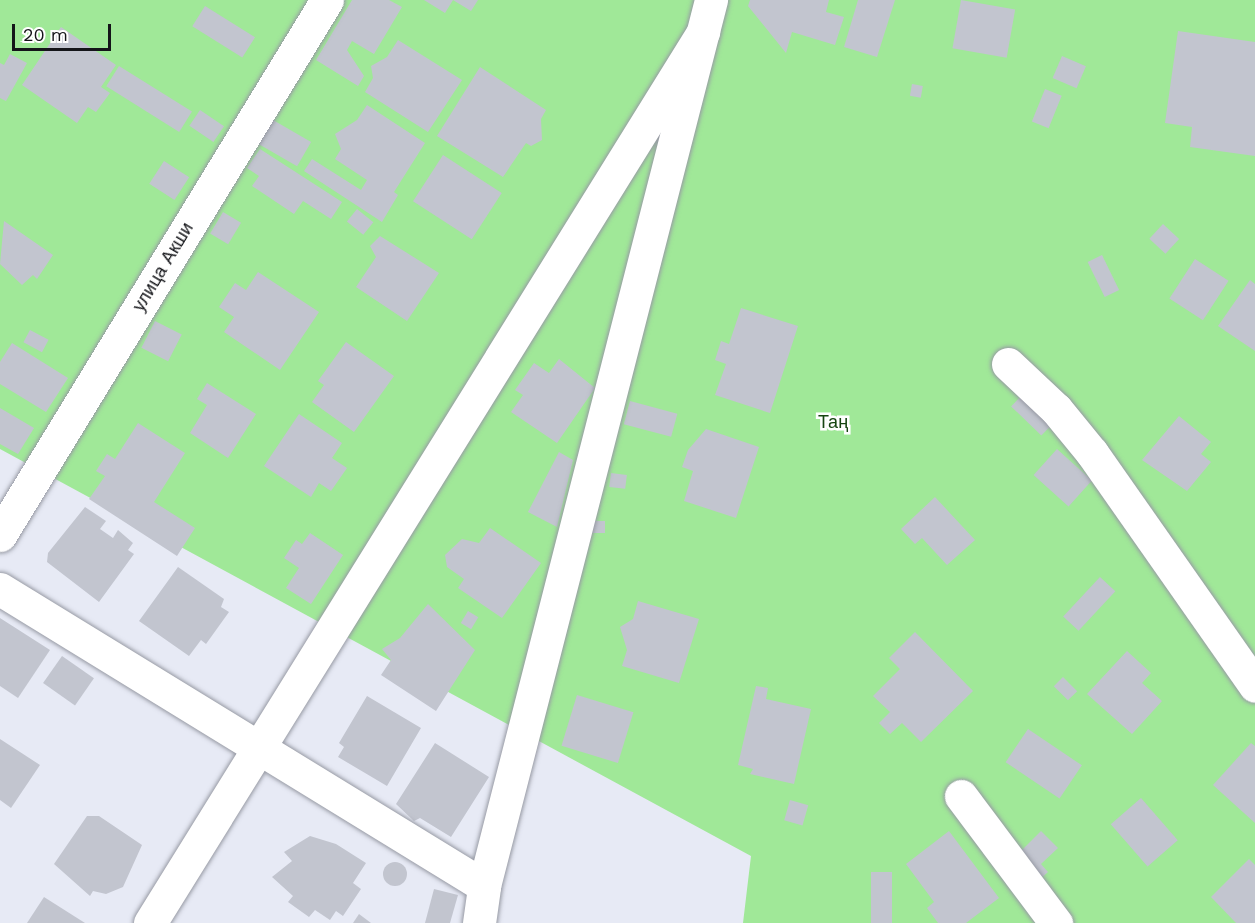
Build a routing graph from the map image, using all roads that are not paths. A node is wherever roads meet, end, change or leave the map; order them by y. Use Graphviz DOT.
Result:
graph roads {
  1 [pos="327,0"];
  2 [pos="711,0"];
  3 [pos="703,32"];
  4 [pos="1008,364"];
  5 [pos="0,535"];
  6 [pos="0,589"];
  7 [pos="1255,686"];
  8 [pos="258,750"];
  9 [pos="961,796"];
  10 [pos="484,886"];
  11 [pos="150,923"];
  12 [pos="479,923"];
  13 [pos="1056,923"];
  1 -- 5 [label="street, улица Акши"];
  2 -- 3 [label="street"];
  3 -- 8 [label="street"];
  3 -- 10 [label="street"];
  4 -- 7 [label="street"];
  6 -- 8 [label="street"];
  8 -- 10 [label="street"];
  8 -- 11 [label="street"];
  9 -- 13 [label="street"];
  10 -- 12 [label="street"];
}
